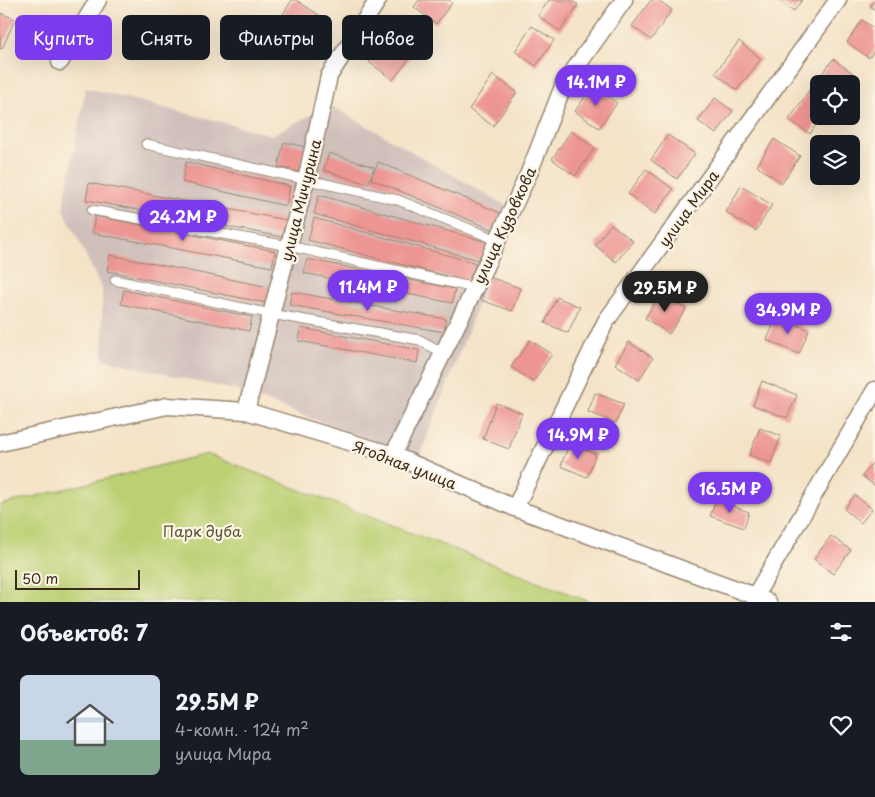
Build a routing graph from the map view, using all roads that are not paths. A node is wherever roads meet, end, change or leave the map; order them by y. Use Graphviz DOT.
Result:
graph roads {
  1 [pos="98,0"];
  2 [pos="378,0"];
  3 [pos="624,0"];
  4 [pos="838,0"];
  5 [pos="60,62"];
  6 [pos="146,144"];
  7 [pos="306,180"];
  8 [pos="92,210"];
  9 [pos="497,240"];
  10 [pos="289,246"];
  11 [pos="115,280"];
  12 [pos="475,288"];
  13 [pos="271,314"];
  14 [pos="443,353"];
  15 [pos="875,390"];
  16 [pos="246,410"];
  17 [pos="0,443"];
  18 [pos="393,455"];
  19 [pos="515,508"];
  20 [pos="761,599"];
  1 -- 5 [label="street"];
  2 -- 7 [label="street, улица Мичурина"];
  3 -- 9 [label="street, улица Кузовкова"];
  4 -- 19 [label="street, улица Мира"];
  6 -- 7 [label="lane"];
  7 -- 9 [label="lane"];
  7 -- 10 [label="street, улица Мичурина"];
  8 -- 10 [label="lane"];
  9 -- 12 [label="street, улица Кузовкова"];
  10 -- 12 [label="lane"];
  10 -- 13 [label="street, улица Мичурина"];
  11 -- 13 [label="lane"];
  12 -- 14 [label="street, улица Кузовкова"];
  13 -- 14 [label="lane"];
  13 -- 16 [label="street, улица Мичурина"];
  14 -- 18 [label="street, улица Кузовкова"];
  15 -- 20 [label="street"];
  16 -- 17 [label="street, Ягодная улица"];
  16 -- 18 [label="street, Ягодная улица"];
  18 -- 19 [label="street, Ягодная улица"];
  19 -- 20 [label="street, Ягодная улица"];
}
